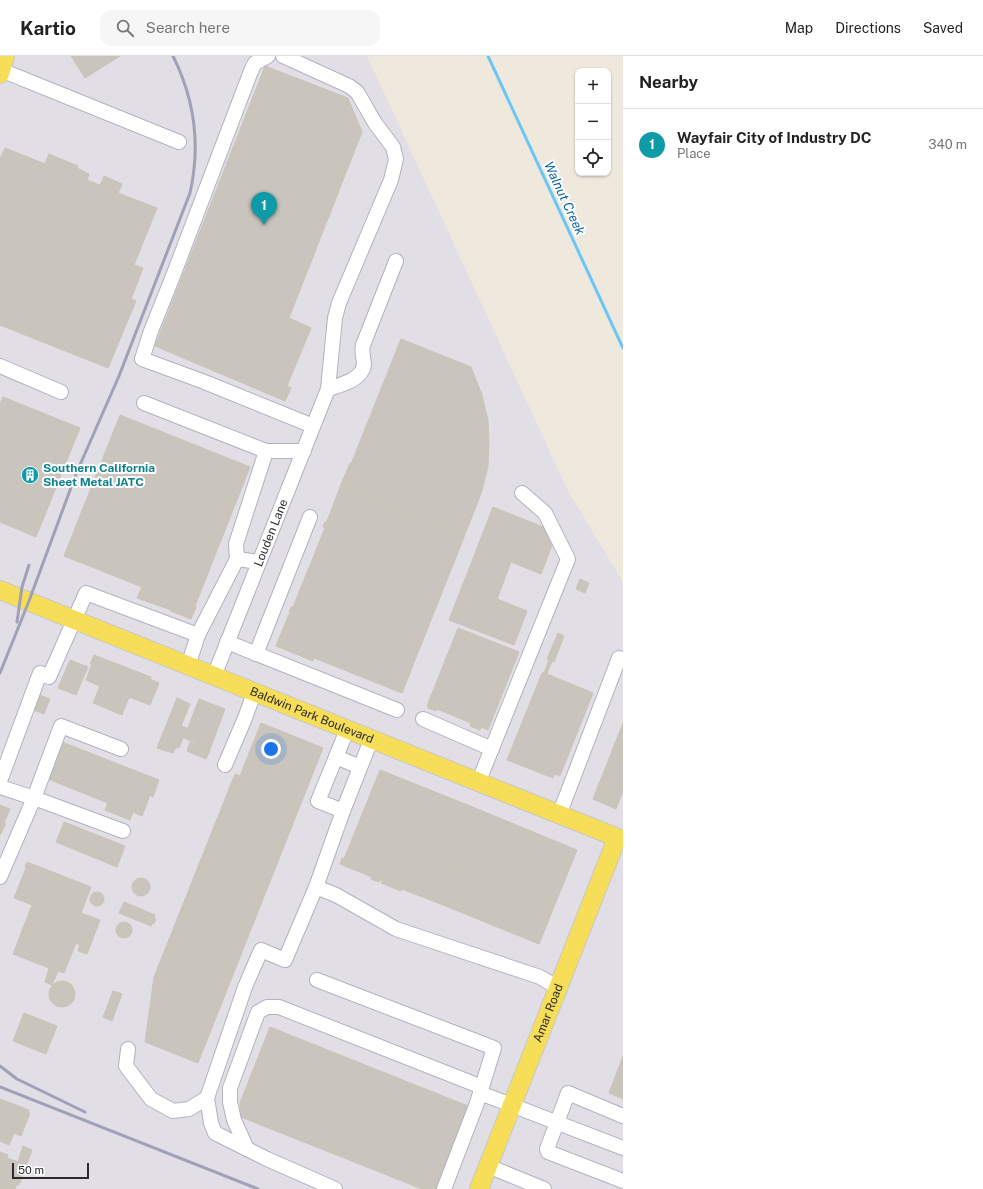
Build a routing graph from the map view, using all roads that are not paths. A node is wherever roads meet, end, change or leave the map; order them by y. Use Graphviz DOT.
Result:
graph roads {
  1 [pos="268,56"];
  2 [pos="284,56"];
  3 [pos="2,67"];
  4 [pos="179,142"];
  5 [pos="396,261"];
  6 [pos="0,366"];
  7 [pos="328,389"];
  8 [pos="61,392"];
  9 [pos="144,403"];
  10 [pos="313,426"];
  11 [pos="266,451"];
  12 [pos="304,451"];
  13 [pos="522,493"];
  14 [pos="310,516"];
  15 [pos="237,559"];
  16 [pos="259,562"];
  17 [pos="0,590"];
  18 [pos="73,620"];
  19 [pos="198,635"];
  20 [pos="227,642"];
  21 [pos="256,654"];
  22 [pos="619,658"];
  23 [pos="188,666"];
  24 [pos="214,676"];
  25 [pos="254,693"];
  26 [pos="396,710"];
  27 [pos="423,719"];
  28 [pos="347,730"];
  29 [pos="371,740"];
  30 [pos="121,749"];
  31 [pos="492,749"];
  32 [pos="336,757"];
  33 [pos="225,765"];
  34 [pos="360,767"];
  35 [pos="0,781"];
  36 [pos="478,782"];
  37 [pos="0,787"];
  38 [pos="34,798"];
  39 [pos="343,811"];
  40 [pos="559,815"];
  41 [pos="123,831"];
  42 [pos="620,839"];
  43 [pos="0,877"];
  44 [pos="316,887"];
  45 [pos="317,980"];
  46 [pos="558,988"];
  47 [pos="128,1049"];
  48 [pos="481,1090"];
  49 [pos="207,1098"];
  50 [pos="512,1106"];
  51 [pos="623,1116"];
  52 [pos="556,1122"];
  53 [pos="623,1148"];
  54 [pos="247,1149"];
  55 [pos="488,1166"];
  56 [pos="623,1181"];
  57 [pos="334,1189"];
  58 [pos="444,1189"];
  59 [pos="479,1189"];
  60 [pos="544,1189"];
  1 -- 10 [label="street"];
  2 -- 7 [label="street, Louden Lane"];
  3 -- 4 [label="street"];
  5 -- 7 [label="street"];
  6 -- 8 [label="street"];
  7 -- 10 [label="street, Louden Lane"];
  9 -- 11 [label="street"];
  10 -- 12 [label="street, Louden Lane"];
  11 -- 12 [label="street"];
  11 -- 15 [label="street"];
  12 -- 16 [label="street, Louden Lane"];
  13 -- 31 [label="street"];
  14 -- 21 [label="street"];
  15 -- 16 [label="street"];
  15 -- 19 [label="street"];
  16 -- 20 [label="street, Louden Lane"];
  17 -- 18 [label="main road, Baldwin Park Boulevard"];
  18 -- 19 [label="street"];
  18 -- 23 [label="main road, Baldwin Park Boulevard"];
  18 -- 35 [label="street"];
  19 -- 23 [label="street"];
  20 -- 21 [label="street"];
  20 -- 24 [label="street, Louden Lane"];
  21 -- 26 [label="street"];
  22 -- 40 [label="street"];
  23 -- 24 [label="main road, Baldwin Park Boulevard"];
  24 -- 25 [label="main road, Baldwin Park Boulevard"];
  25 -- 28 [label="main road, Baldwin Park Boulevard"];
  25 -- 33 [label="street"];
  27 -- 31 [label="street"];
  28 -- 29 [label="main road, Baldwin Park Boulevard"];
  28 -- 32 [label="street"];
  29 -- 34 [label="street"];
  29 -- 36 [label="main road, Baldwin Park Boulevard"];
  30 -- 38 [label="street"];
  31 -- 36 [label="street"];
  32 -- 34 [label="street"];
  32 -- 39 [label="street"];
  34 -- 39 [label="street"];
  36 -- 40 [label="main road, Baldwin Park Boulevard"];
  37 -- 38 [label="street"];
  38 -- 41 [label="street"];
  38 -- 43 [label="street"];
  39 -- 44 [label="street"];
  40 -- 42 [label="main road, Baldwin Park Boulevard"];
  42 -- 46 [label="main road, Amar Road"];
  44 -- 46 [label="street"];
  44 -- 49 [label="street"];
  45 -- 48 [label="street"];
  46 -- 50 [label="main road, Amar Road"];
  47 -- 49 [label="street"];
  48 -- 50 [label="street"];
  48 -- 54 [label="street"];
  48 -- 58 [label="street"];
  49 -- 54 [label="street"];
  50 -- 52 [label="street"];
  50 -- 55 [label="main road, Amar Road"];
  51 -- 52 [label="street"];
  52 -- 53 [label="street"];
  52 -- 56 [label="street"];
  54 -- 57 [label="street"];
  55 -- 59 [label="main road, Amar Road"];
  55 -- 60 [label="street"];
}
